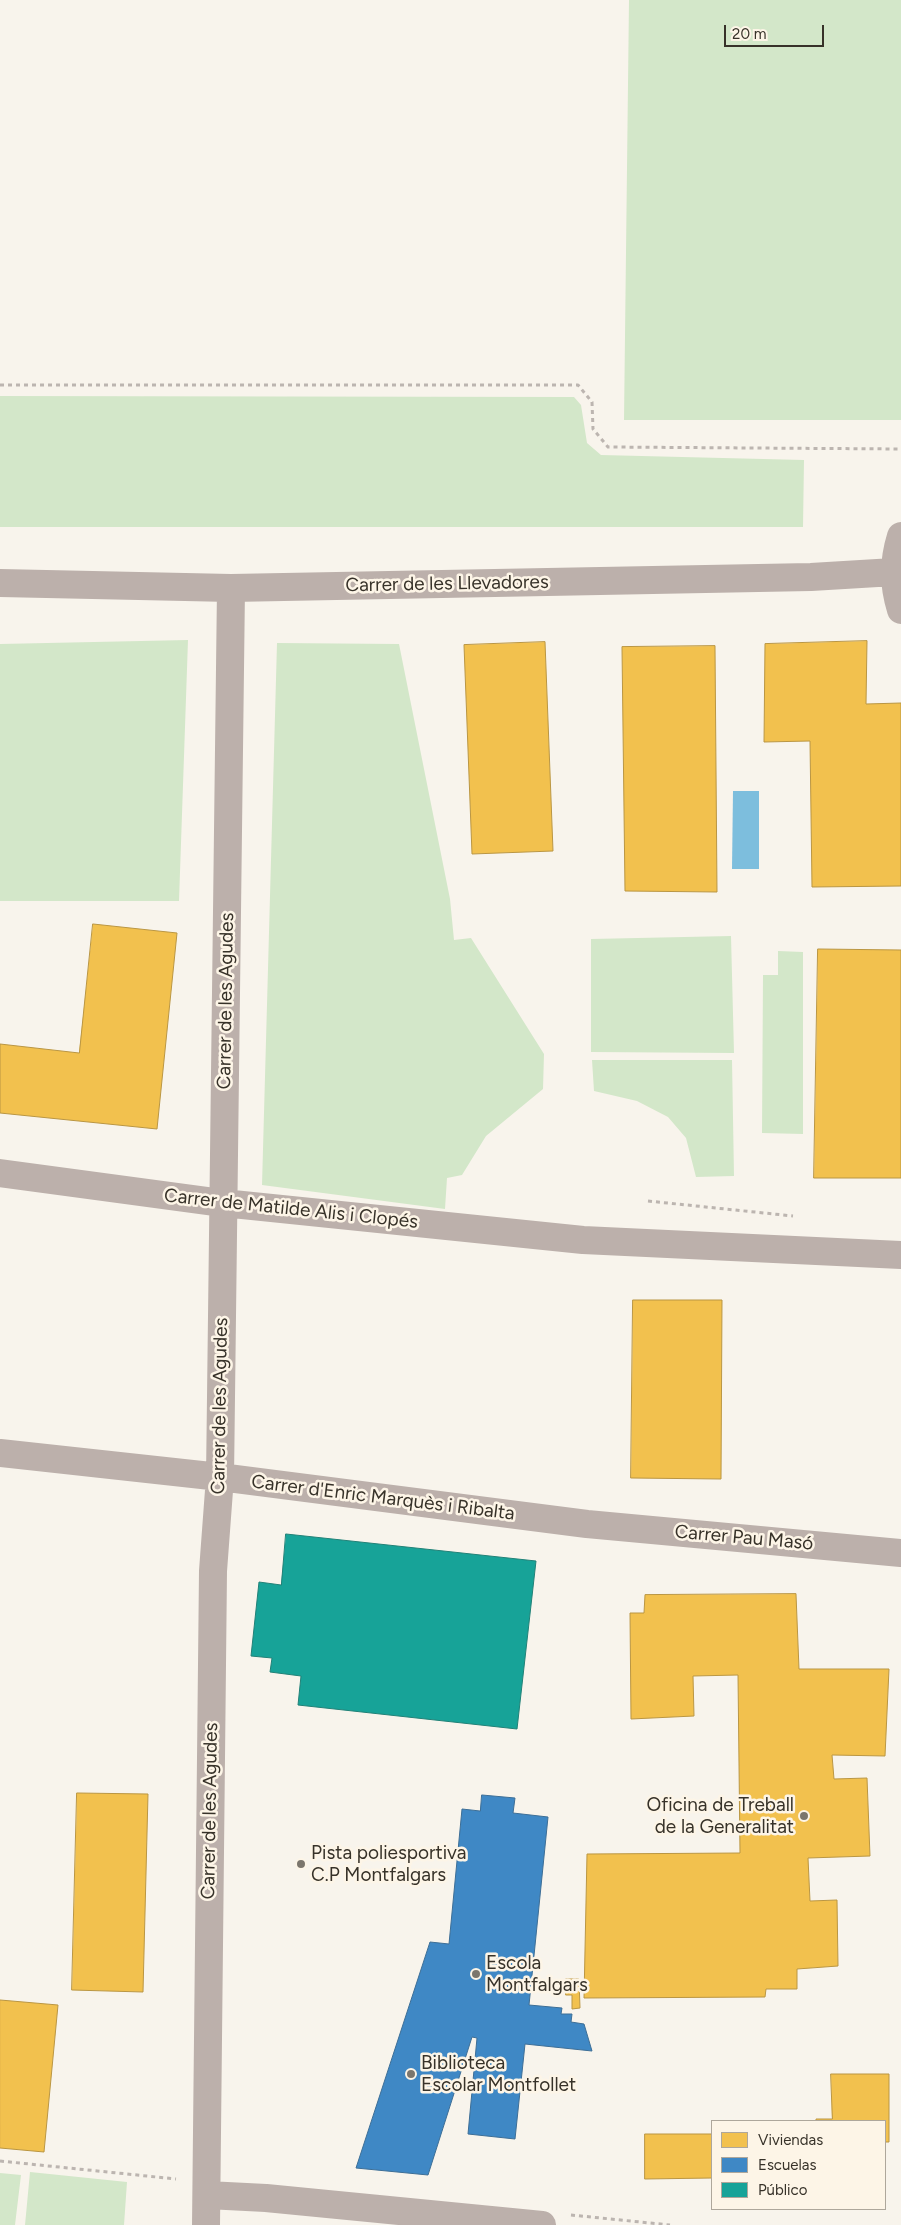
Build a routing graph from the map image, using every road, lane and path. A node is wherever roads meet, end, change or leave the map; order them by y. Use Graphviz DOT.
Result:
graph roads {
  1 [pos="0,385"];
  2 [pos="901,449"];
  3 [pos="901,536"];
  4 [pos="894,572"];
  5 [pos="0,583"];
  6 [pos="231,588"];
  7 [pos="901,610"];
  8 [pos="0,1173"];
  9 [pos="648,1201"];
  10 [pos="223,1203"];
  11 [pos="794,1216"];
  12 [pos="901,1255"];
  13 [pos="0,1453"];
  14 [pos="220,1478"];
  15 [pos="587,1524"];
  16 [pos="901,1553"];
  17 [pos="207,2195"];
  18 [pos="206,2225"];
  19 [pos="542,2225"];
  1 -- 2 [label="path"];
  3 -- 4 [label="street"];
  4 -- 6 [label="street, Carrer de les Llevadores"];
  4 -- 7 [label="street"];
  5 -- 6 [label="street, Carrer de les Llevadores"];
  6 -- 10 [label="street, Carrer de les Agudes"];
  8 -- 10 [label="street, Carrer de Matilde Alis i Clopés"];
  9 -- 11 [label="path"];
  10 -- 12 [label="street, Carrer de Matilde Alis i Clopés"];
  10 -- 14 [label="street, Carrer de les Agudes"];
  13 -- 14 [label="street, Carrer d'Enric Marquès i Ribalta"];
  14 -- 15 [label="street, Carrer d'Enric Marquès i Ribalta"];
  14 -- 17 [label="street, Carrer de les Agudes"];
  15 -- 16 [label="street, Carrer Pau Masó"];
  17 -- 18 [label="street, Carrer de les Agudes"];
  17 -- 19 [label="street"];
}
